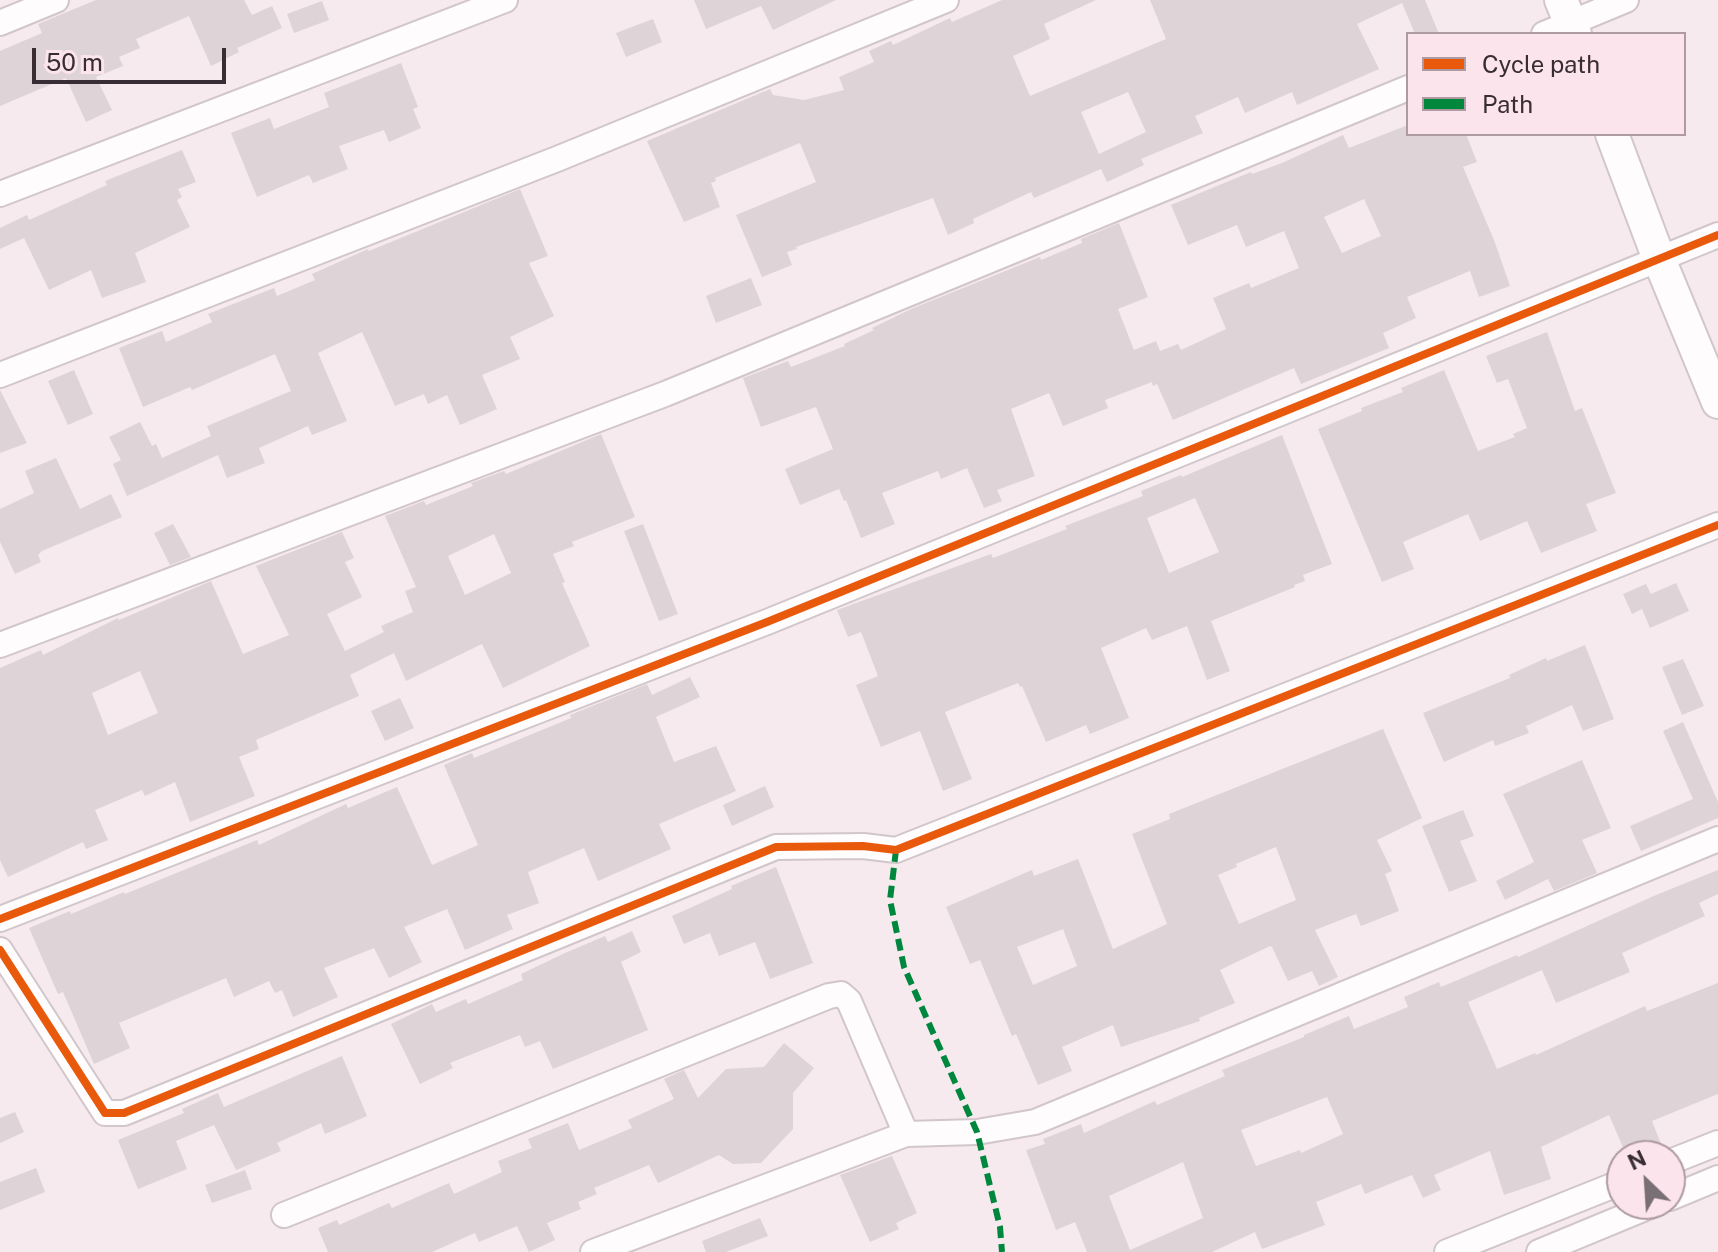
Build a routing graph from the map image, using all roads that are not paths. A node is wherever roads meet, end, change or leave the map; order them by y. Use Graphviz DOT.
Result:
graph roads {
  1 [pos="56,0"];
  2 [pos="505,0"];
  3 [pos="946,0"];
  4 [pos="1626,0"];
  5 [pos="0,23"];
  6 [pos="1563,23"];
  7 [pos="1406,89"];
  8 [pos="1613,136"];
  9 [pos="0,194"];
  10 [pos="1718,235"];
  11 [pos="1659,259"];
  12 [pos="0,375"];
  13 [pos="1718,402"];
  14 [pos="1718,525"];
  15 [pos="0,645"];
  16 [pos="1718,839"];
  17 [pos="0,919"];
  18 [pos="0,950"];
  19 [pos="906,1134"];
  20 [pos="1718,1143"];
  21 [pos="1686,1156"];
  22 [pos="1718,1178"];
  23 [pos="1606,1189"];
  24 [pos="1686,1191"];
  25 [pos="284,1215"];
  26 [pos="1616,1220"];
  27 [pos="1463,1249"];
  28 [pos="593,1252"];
  29 [pos="1539,1252"];
  1 -- 5 [label="street"];
  2 -- 9 [label="street"];
  3 -- 12 [label="street"];
  4 -- 6 [label="street"];
  7 -- 15 [label="street"];
  8 -- 11 [label="street"];
  10 -- 11 [label="street"];
  11 -- 13 [label="street"];
  11 -- 17 [label="street"];
  14 -- 18 [label="street"];
  16 -- 19 [label="street"];
  19 -- 25 [label="street"];
  19 -- 28 [label="street"];
  20 -- 21 [label="street"];
  22 -- 24 [label="street"];
  23 -- 27 [label="street"];
  26 -- 29 [label="street"];
}
